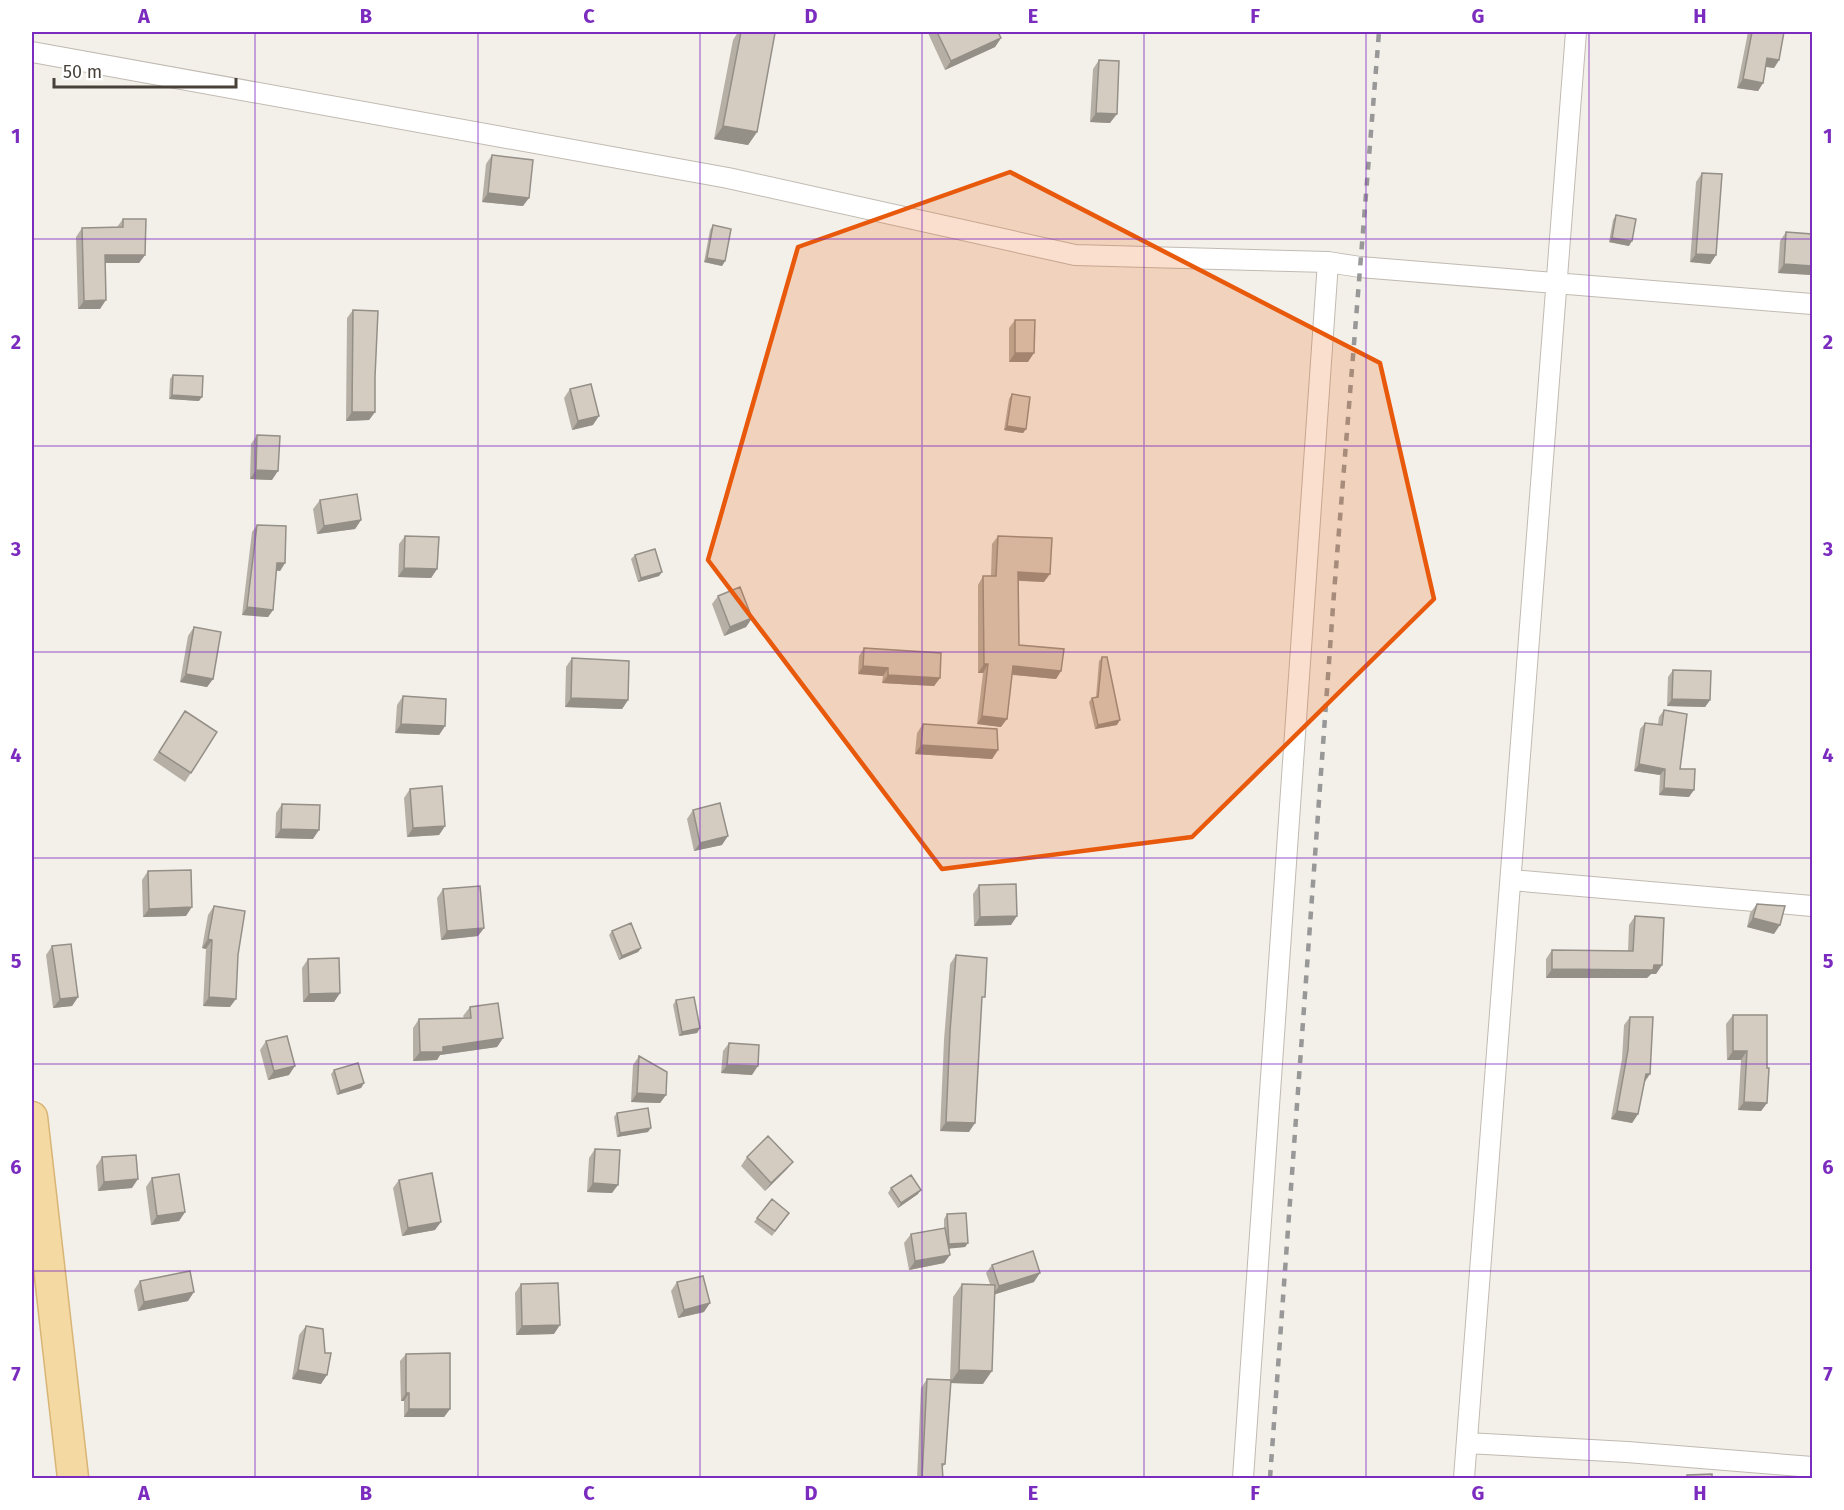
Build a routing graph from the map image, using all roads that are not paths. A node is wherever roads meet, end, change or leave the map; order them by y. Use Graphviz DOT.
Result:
graph roads {
  1 [pos="1576,32"];
  2 [pos="32,52"];
  3 [pos="1328,262"];
  4 [pos="1556,284"];
  5 [pos="1812,304"];
  6 [pos="1511,880"];
  7 [pos="1812,905"];
  8 [pos="32,1117"];
  9 [pos="1467,1443"];
  10 [pos="1812,1467"];
  11 [pos="1724,1469"];
  12 [pos="73,1479"];
  13 [pos="1243,1479"];
  14 [pos="1464,1479"];
  1 -- 4 [label="street"];
  2 -- 3 [label="street"];
  3 -- 4 [label="street"];
  3 -- 13 [label="street"];
  4 -- 5 [label="street"];
  4 -- 6 [label="street"];
  6 -- 7 [label="street"];
  6 -- 9 [label="street"];
  8 -- 12 [label="main road"];
  9 -- 11 [label="street"];
  9 -- 14 [label="street"];
  10 -- 11 [label="street"];
}
